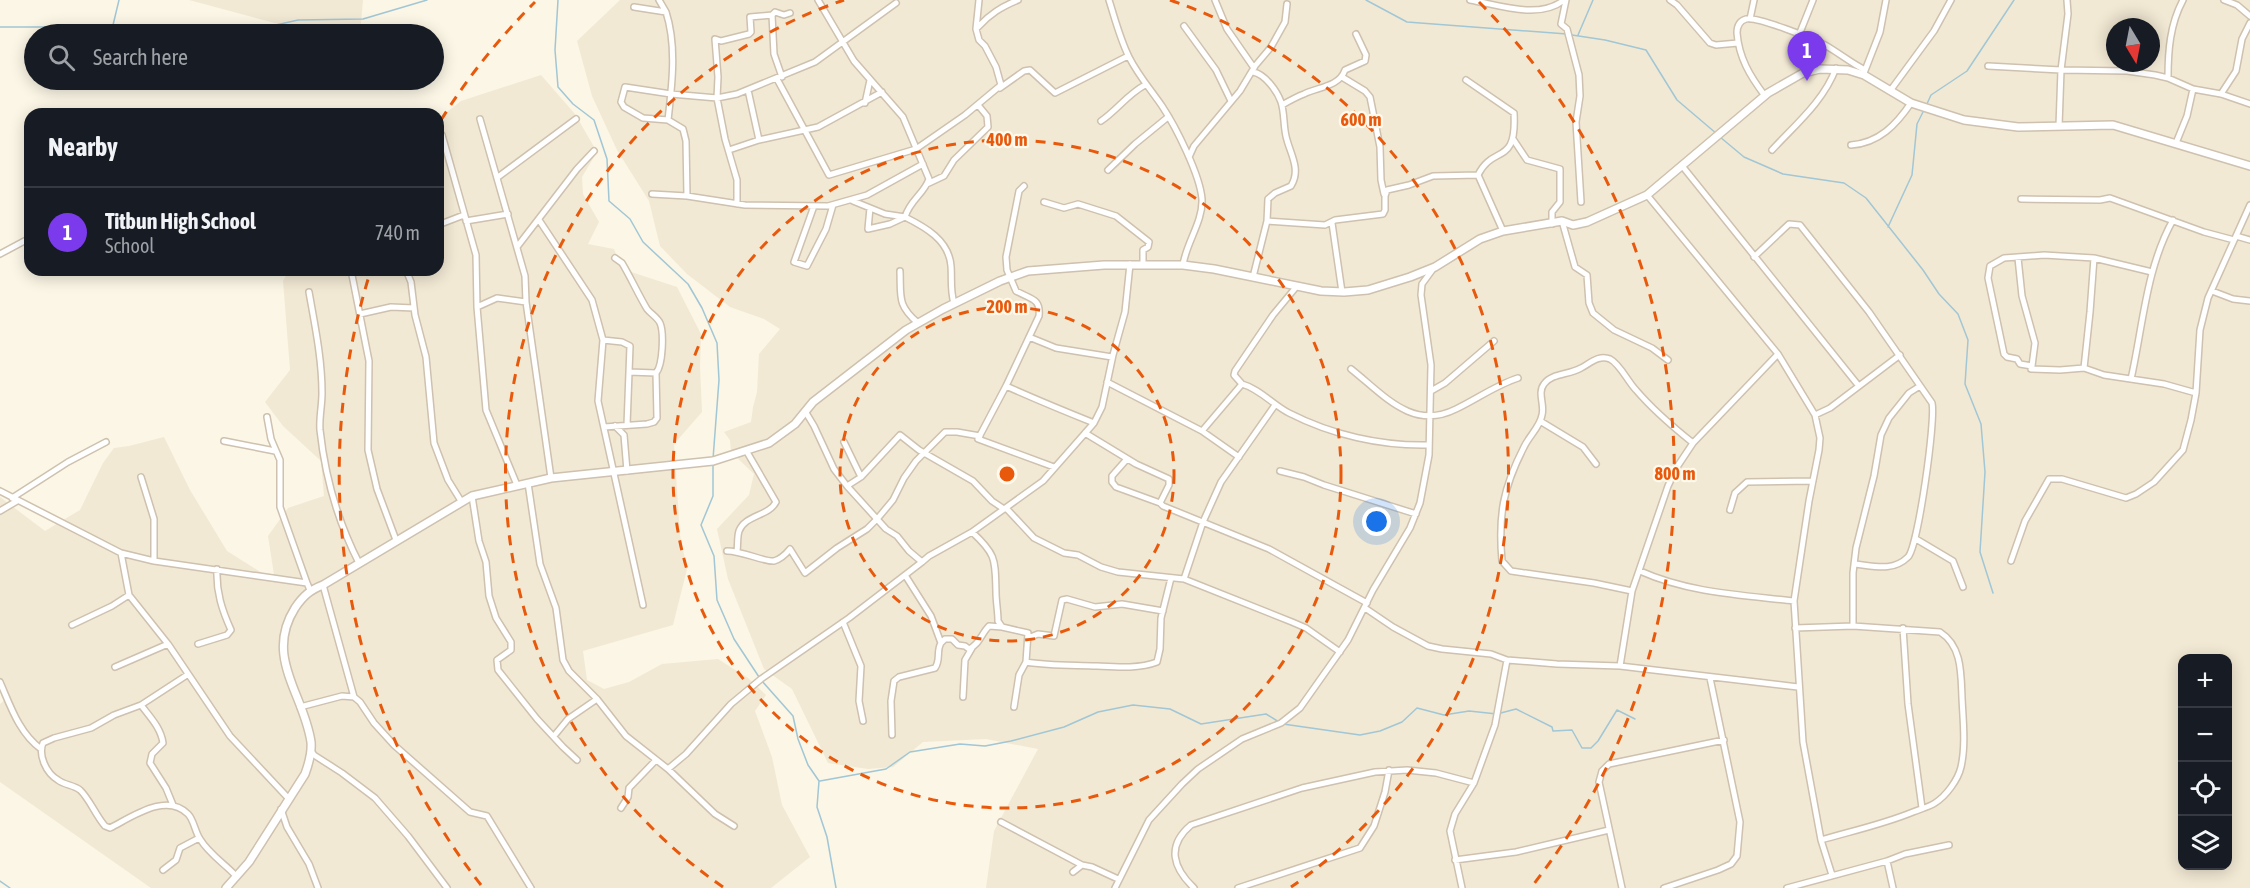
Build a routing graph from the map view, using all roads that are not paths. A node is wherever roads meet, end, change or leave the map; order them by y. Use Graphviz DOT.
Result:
graph roads {
  1 [pos="659,0"];
  2 [pos="819,0"];
  3 [pos="979,0"];
  4 [pos="1018,0"];
  5 [pos="1109,0"];
  6 [pos="1215,0"];
  7 [pos="1470,0"];
  8 [pos="1565,0"];
  9 [pos="1670,0"];
  10 [pos="1754,0"];
  11 [pos="1813,0"];
  12 [pos="1886,0"];
  13 [pos="1951,0"];
  14 [pos="2067,0"];
  15 [pos="2183,0"];
  16 [pos="2224,0"];
  17 [pos="896,3"];
  18 [pos="1287,4"];
  19 [pos="634,7"];
  20 [pos="666,12"];
  21 [pos="790,13"];
  22 [pos="772,15"];
  23 [pos="2250,16"];
  24 [pos="1750,19"];
  25 [pos="2250,23"];
  26 [pos="1184,26"];
  27 [pos="976,29"];
  28 [pos="1356,34"];
  29 [pos="1799,35"];
  30 [pos="841,42"];
  31 [pos="1738,43"];
  32 [pos="1128,56"];
  33 [pos="1988,66"];
  34 [pos="1836,68"];
  35 [pos="1253,70"];
  36 [pos="2061,70"];
  37 [pos="1864,73"];
  38 [pos="1342,77"];
  39 [pos="780,78"];
  40 [pos="2168,78"];
  41 [pos="870,80"];
  42 [pos="1467,80"];
  43 [pos="1145,85"];
  44 [pos="999,88"];
  45 [pos="2193,89"];
  46 [pos="748,90"];
  47 [pos="1890,91"];
  48 [pos="882,92"];
  49 [pos="671,94"];
  50 [pos="2221,94"];
  51 [pos="1765,96"];
  52 [pos="717,98"];
  53 [pos="1231,101"];
  54 [pos="865,102"];
  55 [pos="1911,103"];
  56 [pos="2250,104"];
  57 [pos="978,105"];
  58 [pos="1282,105"];
  59 [pos="1168,117"];
  60 [pos="480,119"];
  61 [pos="576,119"];
  62 [pos="668,120"];
  63 [pos="1101,122"];
  64 [pos="2059,126"];
  65 [pos="805,130"];
  66 [pos="1513,139"];
  67 [pos="759,140"];
  68 [pos="444,142"];
  69 [pos="2176,143"];
  70 [pos="1851,145"];
  71 [pos="916,149"];
  72 [pos="1509,149"];
  73 [pos="729,150"];
  74 [pos="1520,150"];
  75 [pos="1772,150"];
  76 [pos="594,152"];
  77 [pos="1189,157"];
  78 [pos="923,164"];
  79 [pos="2250,166"];
  80 [pos="1683,167"];
  81 [pos="1108,170"];
  82 [pos="1478,175"];
  83 [pos="498,177"];
  84 [pos="927,184"];
  85 [pos="1024,186"];
  86 [pos="652,194"];
  87 [pos="1647,195"];
  88 [pos="687,196"];
  89 [pos="1385,196"];
  90 [pos="862,197"];
  91 [pos="2021,199"];
  92 [pos="853,201"];
  93 [pos="1044,202"];
  94 [pos="1581,202"];
  95 [pos="736,204"];
  96 [pos="833,205"];
  97 [pos="861,205"];
  98 [pos="2250,205"];
  99 [pos="814,206"];
  100 [pos="870,208"];
  101 [pos="508,214"];
  102 [pos="905,217"];
  103 [pos="465,218"];
  104 [pos="539,220"];
  105 [pos="2173,220"];
  106 [pos="1267,221"];
  107 [pos="1562,221"];
  108 [pos="444,223"];
  109 [pos="1332,223"];
  110 [pos="1552,224"];
  111 [pos="1503,231"];
  112 [pos="2235,238"];
  113 [pos="2250,240"];
  114 [pos="24,241"];
  115 [pos="517,247"];
  116 [pos="0,254"];
  117 [pos="1754,257"];
  118 [pos="615,258"];
  119 [pos="2018,258"];
  120 [pos="2094,258"];
  121 [pos="1130,264"];
  122 [pos="1143,264"];
  123 [pos="1183,265"];
  124 [pos="1435,267"];
  125 [pos="900,272"];
  126 [pos="2152,272"];
  127 [pos="352,276"];
  128 [pos="408,276"];
  129 [pos="1010,277"];
  130 [pos="1253,277"];
  131 [pos="1410,277"];
  132 [pos="1422,284"];
  133 [pos="1297,286"];
  134 [pos="2212,291"];
  135 [pos="309,292"];
  136 [pos="1342,292"];
  137 [pos="2250,301"];
  138 [pos="526,302"];
  139 [pos="954,303"];
  140 [pos="477,307"];
  141 [pos="414,308"];
  142 [pos="360,314"];
  143 [pos="918,323"];
  144 [pos="1029,337"];
  145 [pos="603,340"];
  146 [pos="1494,341"];
  147 [pos="1778,354"];
  148 [pos="1900,355"];
  149 [pos="1112,357"];
  150 [pos="1668,360"];
  151 [pos="2031,366"];
  152 [pos="2084,368"];
  153 [pos="1351,369"];
  154 [pos="629,372"];
  155 [pos="656,373"];
  156 [pos="1518,378"];
  157 [pos="2132,379"];
  158 [pos="1107,382"];
  159 [pos="1242,384"];
  160 [pos="1858,385"];
  161 [pos="1006,386"];
  162 [pos="1920,386"];
  163 [pos="1431,391"];
  164 [pos="2196,393"];
  165 [pos="1275,405"];
  166 [pos="805,411"];
  167 [pos="1815,415"];
  168 [pos="1429,416"];
  169 [pos="267,417"];
  170 [pos="1540,421"];
  171 [pos="1094,423"];
  172 [pos="627,424"];
  173 [pos="615,426"];
  174 [pos="604,427"];
  175 [pos="1202,431"];
  176 [pos="1085,433"];
  177 [pos="980,436"];
  178 [pos="224,441"];
  179 [pos="106,442"];
  180 [pos="844,442"];
  181 [pos="1693,443"];
  182 [pos="1428,445"];
  183 [pos="275,451"];
  184 [pos="747,452"];
  185 [pos="923,452"];
  186 [pos="1239,457"];
  187 [pos="1127,459"];
  188 [pos="1596,464"];
  189 [pos="1054,467"];
  190 [pos="627,471"];
  191 [pos="1280,471"];
  192 [pos="615,473"];
  193 [pos="141,477"];
  194 [pos="861,477"];
  195 [pos="551,478"];
  196 [pos="1813,481"];
  197 [pos="528,483"];
  198 [pos="517,485"];
  199 [pos="847,486"];
  200 [pos="0,491"];
  201 [pos="472,496"];
  202 [pos="15,500"];
  203 [pos="461,501"];
  204 [pos="1160,503"];
  205 [pos="1005,509"];
  206 [pos="1730,510"];
  207 [pos="0,511"];
  208 [pos="1416,514"];
  209 [pos="878,518"];
  210 [pos="1203,522"];
  211 [pos="972,532"];
  212 [pos="1916,539"];
  213 [pos="396,540"];
  214 [pos="727,551"];
  215 [pos="737,551"];
  216 [pos="121,553"];
  217 [pos="154,561"];
  218 [pos="2011,561"];
  219 [pos="922,562"];
  220 [pos="359,563"];
  221 [pos="1856,564"];
  222 [pos="217,569"];
  223 [pos="1640,571"];
  224 [pos="905,575"];
  225 [pos="1171,578"];
  226 [pos="1184,579"];
  227 [pos="323,585"];
  228 [pos="308,586"];
  229 [pos="1962,587"];
  230 [pos="1632,591"];
  231 [pos="129,595"];
  232 [pos="1794,601"];
  233 [pos="643,605"];
  234 [pos="1366,605"];
  235 [pos="1163,611"];
  236 [pos="843,622"];
  237 [pos="72,625"];
  238 [pos="1853,626"];
  239 [pos="1002,627"];
  240 [pos="1795,628"];
  241 [pos="1903,628"];
  242 [pos="1028,638"];
  243 [pos="941,643"];
  244 [pos="168,644"];
  245 [pos="198,644"];
  246 [pos="973,647"];
  247 [pos="1340,652"];
  248 [pos="1507,660"];
  249 [pos="1026,662"];
  250 [pos="115,666"];
  251 [pos="1620,666"];
  252 [pos="188,675"];
  253 [pos="1710,678"];
  254 [pos="0,682"];
  255 [pos="1798,687"];
  256 [pos="354,697"];
  257 [pos="963,697"];
  258 [pos="597,699"];
  259 [pos="141,705"];
  260 [pos="300,707"];
  261 [pos="1014,707"];
  262 [pos="863,721"];
  263 [pos="892,735"];
  264 [pos="554,736"];
  265 [pos="1724,740"];
  266 [pos="41,749"];
  267 [pos="311,751"];
  268 [pos="577,760"];
  269 [pos="656,760"];
  270 [pos="668,769"];
  271 [pos="1389,770"];
  272 [pos="1474,783"];
  273 [pos="289,799"];
  274 [pos="173,805"];
  275 [pos="621,808"];
  276 [pos="1922,808"];
  277 [pos="281,810"];
  278 [pos="1001,822"];
  279 [pos="734,826"];
  280 [pos="1609,830"];
  281 [pos="199,838"];
  282 [pos="1821,840"];
  283 [pos="1949,844"];
  284 [pos="1455,860"];
  285 [pos="1887,861"];
  286 [pos="1082,865"];
  287 [pos="163,870"];
  288 [pos="1073,872"];
  289 [pos="1832,875"];
  290 [pos="236,876"];
  291 [pos="1118,879"];
  292 [pos="228,887"];
  293 [pos="316,887"];
  294 [pos="447,888"];
  295 [pos="531,888"];
  296 [pos="1115,888"];
  297 [pos="1194,888"];
  298 [pos="1238,888"];
  299 [pos="1462,888"];
  300 [pos="1622,888"];
  301 [pos="1664,888"];
  302 [pos="1787,888"];
  303 [pos="1893,888"];
  1 -- 20 [label="street"];
  2 -- 30 [label="street"];
  3 -- 27 [label="street"];
  4 -- 27 [label="street"];
  5 -- 32 [label="street"];
  6 -- 35 [label="street"];
  7 -- 8 [label="street"];
  8 -- 94 [label="street"];
  9 -- 31 [label="street"];
  10 -- 24 [label="street"];
  11 -- 29 [label="street"];
  12 -- 37 [label="street"];
  13 -- 47 [label="street"];
  14 -- 36 [label="street"];
  15 -- 40 [label="street"];
  16 -- 23 [label="street"];
  17 -- 30 [label="street"];
  18 -- 35 [label="street"];
  19 -- 20 [label="street"];
  20 -- 49 [label="street"];
  21 -- 22 [label="street"];
  22 -- 39 [label="street"];
  22 -- 52 [label="street"];
  24 -- 29 [label="street"];
  24 -- 31 [label="street"];
  25 -- 50 [label="street"];
  26 -- 53 [label="street"];
  27 -- 44 [label="street"];
  28 -- 38 [label="street"];
  29 -- 37 [label="street"];
  30 -- 39 [label="street"];
  30 -- 41 [label="street"];
  31 -- 51 [label="street"];
  32 -- 43 [label="street"];
  32 -- 44 [label="street"];
  33 -- 36 [label="street"];
  34 -- 37 [label="street"];
  34 -- 51 [label="street"];
  34 -- 75 [label="street"];
  35 -- 53 [label="street"];
  35 -- 58 [label="street"];
  36 -- 40 [label="street"];
  36 -- 64 [label="street"];
  37 -- 47 [label="street"];
  38 -- 58 [label="street"];
  38 -- 89 [label="street"];
  39 -- 46 [label="street"];
  39 -- 65 [label="street"];
  40 -- 45 [label="street"];
  41 -- 48 [label="street"];
  41 -- 54 [label="street"];
  42 -- 66 [label="street"];
  43 -- 59 [label="street"];
  43 -- 63 [label="street"];
  44 -- 57 [label="street"];
  45 -- 50 [label="street"];
  45 -- 69 [label="street"];
  46 -- 52 [label="street"];
  46 -- 67 [label="street"];
  47 -- 55 [label="street"];
  48 -- 54 [label="street"];
  48 -- 71 [label="street"];
  49 -- 52 [label="street"];
  49 -- 62 [label="street"];
  49 -- 62 [label="street"];
  50 -- 56 [label="street"];
  51 -- 80 [label="street"];
  52 -- 73 [label="street"];
  53 -- 77 [label="street"];
  54 -- 65 [label="street"];
  55 -- 64 [label="street"];
  55 -- 70 [label="street"];
  57 -- 71 [label="street"];
  57 -- 84 [label="street"];
  58 -- 106 [label="street"];
  59 -- 77 [label="street"];
  59 -- 81 [label="street"];
  60 -- 83 [label="street"];
  61 -- 83 [label="street"];
  62 -- 88 [label="street"];
  64 -- 69 [label="street"];
  65 -- 67 [label="street"];
  65 -- 71 [label="street"];
  66 -- 72 [label="street"];
  66 -- 74 [label="street"];
  67 -- 73 [label="street"];
  68 -- 103 [label="street"];
  69 -- 79 [label="street"];
  71 -- 78 [label="street"];
  72 -- 74 [label="street"];
  72 -- 82 [label="street"];
  73 -- 95 [label="street"];
  74 -- 110 [label="street"];
  76 -- 104 [label="street"];
  77 -- 123 [label="street"];
  78 -- 84 [label="street"];
  78 -- 90 [label="street"];
  80 -- 87 [label="street"];
  80 -- 117 [label="street"];
  82 -- 89 [label="street"];
  82 -- 111 [label="street"];
  83 -- 101 [label="street"];
  84 -- 102 [label="street"];
  85 -- 129 [label="street"];
  86 -- 88 [label="street"];
  87 -- 107 [label="street"];
  87 -- 147 [label="street"];
  88 -- 95 [label="street"];
  89 -- 109 [label="street"];
  90 -- 92 [label="street"];
  90 -- 97 [label="street"];
  91 -- 105 [label="street"];
  92 -- 96 [label="street"];
  92 -- 97 [label="street"];
  93 -- 122 [label="street"];
  95 -- 99 [label="street"];
  96 -- 99 [label="street"];
  96 -- 99 [label="street"];
  97 -- 100 [label="street"];
  98 -- 112 [label="street"];
  100 -- 102 [label="street"];
  100 -- 102 [label="street"];
  101 -- 103 [label="street"];
  101 -- 115 [label="street"];
  102 -- 139 [label="street"];
  103 -- 108 [label="street"];
  103 -- 140 [label="street"];
  104 -- 115 [label="street"];
  104 -- 145 [label="street"];
  105 -- 112 [label="street"];
  105 -- 126 [label="street"];
  106 -- 109 [label="street"];
  106 -- 130 [label="street"];
  107 -- 110 [label="street"];
  107 -- 150 [label="street"];
  109 -- 136 [label="street"];
  110 -- 111 [label="street"];
  111 -- 124 [label="street"];
  112 -- 113 [label="street"];
  112 -- 134 [label="street"];
  114 -- 116 [label="street"];
  115 -- 138 [label="street"];
  117 -- 148 [label="street"];
  117 -- 160 [label="street"];
  118 -- 155 [label="street"];
  119 -- 120 [label="street"];
  119 -- 151 [label="street"];
  119 -- 151 [label="street"];
  120 -- 126 [label="street"];
  120 -- 152 [label="street"];
  121 -- 122 [label="street"];
  121 -- 129 [label="street"];
  121 -- 149 [label="street"];
  122 -- 123 [label="street"];
  123 -- 130 [label="street"];
  124 -- 131 [label="street"];
  124 -- 132 [label="street"];
  125 -- 143 [label="street"];
  126 -- 157 [label="street"];
  127 -- 142 [label="street"];
  128 -- 141 [label="street"];
  129 -- 139 [label="street"];
  129 -- 144 [label="street"];
  130 -- 133 [label="street"];
  131 -- 132 [label="street"];
  131 -- 136 [label="street"];
  132 -- 163 [label="street"];
  133 -- 136 [label="street"];
  133 -- 159 [label="street"];
  134 -- 137 [label="street"];
  134 -- 164 [label="street"];
  135 -- 220 [label="street"];
  138 -- 140 [label="street"];
  138 -- 195 [label="street"];
  139 -- 143 [label="street"];
  140 -- 198 [label="street"];
  141 -- 142 [label="street"];
  141 -- 203 [label="street"];
  142 -- 213 [label="street"];
  143 -- 166 [label="street"];
  144 -- 149 [label="street"];
  144 -- 161 [label="street"];
  145 -- 154 [label="street"];
  145 -- 174 [label="street"];
  146 -- 163 [label="street"];
  147 -- 167 [label="street"];
  147 -- 181 [label="street"];
  148 -- 160 [label="street"];
  148 -- 162 [label="street"];
  149 -- 158 [label="street"];
  151 -- 152 [label="street"];
  152 -- 157 [label="street"];
  153 -- 168 [label="street"];
  154 -- 155 [label="street"];
  154 -- 172 [label="street"];
  155 -- 172 [label="street"];
  156 -- 168 [label="street"];
  157 -- 164 [label="street"];
  158 -- 171 [label="street"];
  158 -- 175 [label="street"];
  159 -- 165 [label="street"];
  159 -- 175 [label="street"];
  160 -- 167 [label="street"];
  161 -- 171 [label="street"];
  161 -- 177 [label="street"];
  162 -- 212 [label="street"];
  162 -- 221 [label="street"];
  163 -- 168 [label="street"];
  164 -- 218 [label="street"];
  165 -- 182 [label="street"];
  165 -- 186 [label="street"];
  166 -- 184 [label="street"];
  166 -- 199 [label="street"];
  167 -- 196 [label="street"];
  168 -- 182 [label="street"];
  169 -- 183 [label="street"];
  170 -- 181 [label="street"];
  170 -- 188 [label="street"];
  170 -- 230 [label="street"];
  171 -- 176 [label="street"];
  172 -- 173 [label="street"];
  173 -- 174 [label="street"];
  173 -- 190 [label="street"];
  174 -- 192 [label="street"];
  175 -- 186 [label="street"];
  176 -- 187 [label="street"];
  176 -- 189 [label="street"];
  177 -- 185 [label="street"];
  177 -- 189 [label="street"];
  178 -- 183 [label="street"];
  179 -- 202 [label="street"];
  180 -- 194 [label="street"];
  181 -- 223 [label="street"];
  182 -- 208 [label="street"];
  183 -- 228 [label="street"];
  184 -- 190 [label="street"];
  184 -- 215 [label="street"];
  185 -- 194 [label="street"];
  185 -- 205 [label="street"];
  185 -- 209 [label="street"];
  186 -- 210 [label="street"];
  187 -- 204 [label="street"];
  187 -- 204 [label="street"];
  189 -- 205 [label="street"];
  190 -- 192 [label="street"];
  191 -- 208 [label="street"];
  192 -- 195 [label="street"];
  192 -- 233 [label="street"];
  193 -- 217 [label="street"];
  194 -- 199 [label="street"];
  195 -- 197 [label="street"];
  196 -- 206 [label="street"];
  196 -- 232 [label="street"];
  197 -- 198 [label="street"];
  197 -- 258 [label="street"];
  198 -- 201 [label="street"];
  199 -- 209 [label="street"];
  200 -- 202 [label="street"];
  201 -- 203 [label="street"];
  201 -- 264 [label="street"];
  202 -- 207 [label="street"];
  202 -- 216 [label="street"];
  203 -- 213 [label="street"];
  204 -- 210 [label="street"];
  205 -- 211 [label="street"];
  205 -- 225 [label="street"];
  208 -- 234 [label="street"];
  209 -- 215 [label="street"];
  209 -- 219 [label="street"];
  210 -- 226 [label="street"];
  210 -- 234 [label="street"];
  211 -- 219 [label="street"];
  211 -- 239 [label="street"];
  212 -- 221 [label="street"];
  212 -- 229 [label="street"];
  213 -- 220 [label="street"];
  214 -- 215 [label="street"];
  216 -- 217 [label="street"];
  216 -- 231 [label="street"];
  217 -- 222 [label="street"];
  219 -- 224 [label="street"];
  220 -- 227 [label="street"];
  221 -- 238 [label="street"];
  222 -- 228 [label="street"];
  222 -- 245 [label="street"];
  223 -- 230 [label="street"];
  223 -- 232 [label="street"];
  224 -- 236 [label="street"];
  224 -- 243 [label="street"];
  225 -- 226 [label="street"];
  225 -- 235 [label="street"];
  226 -- 247 [label="street"];
  227 -- 228 [label="street"];
  227 -- 256 [label="street"];
  228 -- 260 [label="street"];
  230 -- 251 [label="street"];
  231 -- 237 [label="street"];
  231 -- 244 [label="street"];
  232 -- 240 [label="street"];
  234 -- 247 [label="street"];
  234 -- 248 [label="street"];
  235 -- 242 [label="street"];
  235 -- 249 [label="street"];
  236 -- 262 [label="street"];
  236 -- 270 [label="street"];
  238 -- 240 [label="street"];
  238 -- 241 [label="street"];
  239 -- 242 [label="street"];
  239 -- 246 [label="street"];
  240 -- 255 [label="street"];
  241 -- 276 [label="street"];
  241 -- 276 [label="street"];
  242 -- 249 [label="street"];
  243 -- 246 [label="street"];
  243 -- 263 [label="street"];
  244 -- 250 [label="street"];
  244 -- 252 [label="street"];
  246 -- 257 [label="street"];
  247 -- 291 [label="street"];
  248 -- 251 [label="street"];
  248 -- 272 [label="street"];
  249 -- 261 [label="street"];
  251 -- 253 [label="street"];
  252 -- 259 [label="street"];
  252 -- 273 [label="street"];
  253 -- 255 [label="street"];
  253 -- 265 [label="street"];
  254 -- 266 [label="street"];
  255 -- 282 [label="street"];
  256 -- 260 [label="street"];
  256 -- 295 [label="street"];
  258 -- 264 [label="street"];
  258 -- 269 [label="street"];
  259 -- 266 [label="street"];
  259 -- 274 [label="street"];
  260 -- 267 [label="street"];
  264 -- 268 [label="street"];
  265 -- 280 [label="street"];
  265 -- 301 [label="street"];
  266 -- 274 [label="street"];
  267 -- 273 [label="street"];
  267 -- 294 [label="street"];
  269 -- 270 [label="street"];
  269 -- 275 [label="street"];
  270 -- 279 [label="street"];
  271 -- 272 [label="street"];
  271 -- 297 [label="street"];
  271 -- 298 [label="street"];
  272 -- 284 [label="street"];
  273 -- 277 [label="street"];
  274 -- 281 [label="street"];
  276 -- 282 [label="street"];
  277 -- 290 [label="street"];
  277 -- 293 [label="street"];
  278 -- 286 [label="street"];
  280 -- 284 [label="street"];
  280 -- 300 [label="street"];
  281 -- 287 [label="street"];
  281 -- 290 [label="street"];
  282 -- 289 [label="street"];
  283 -- 285 [label="street"];
  284 -- 299 [label="street"];
  285 -- 289 [label="street"];
  285 -- 303 [label="street"];
  286 -- 288 [label="street"];
  286 -- 291 [label="street"];
  289 -- 302 [label="street"];
  290 -- 292 [label="street"];
  291 -- 296 [label="street"];
}
